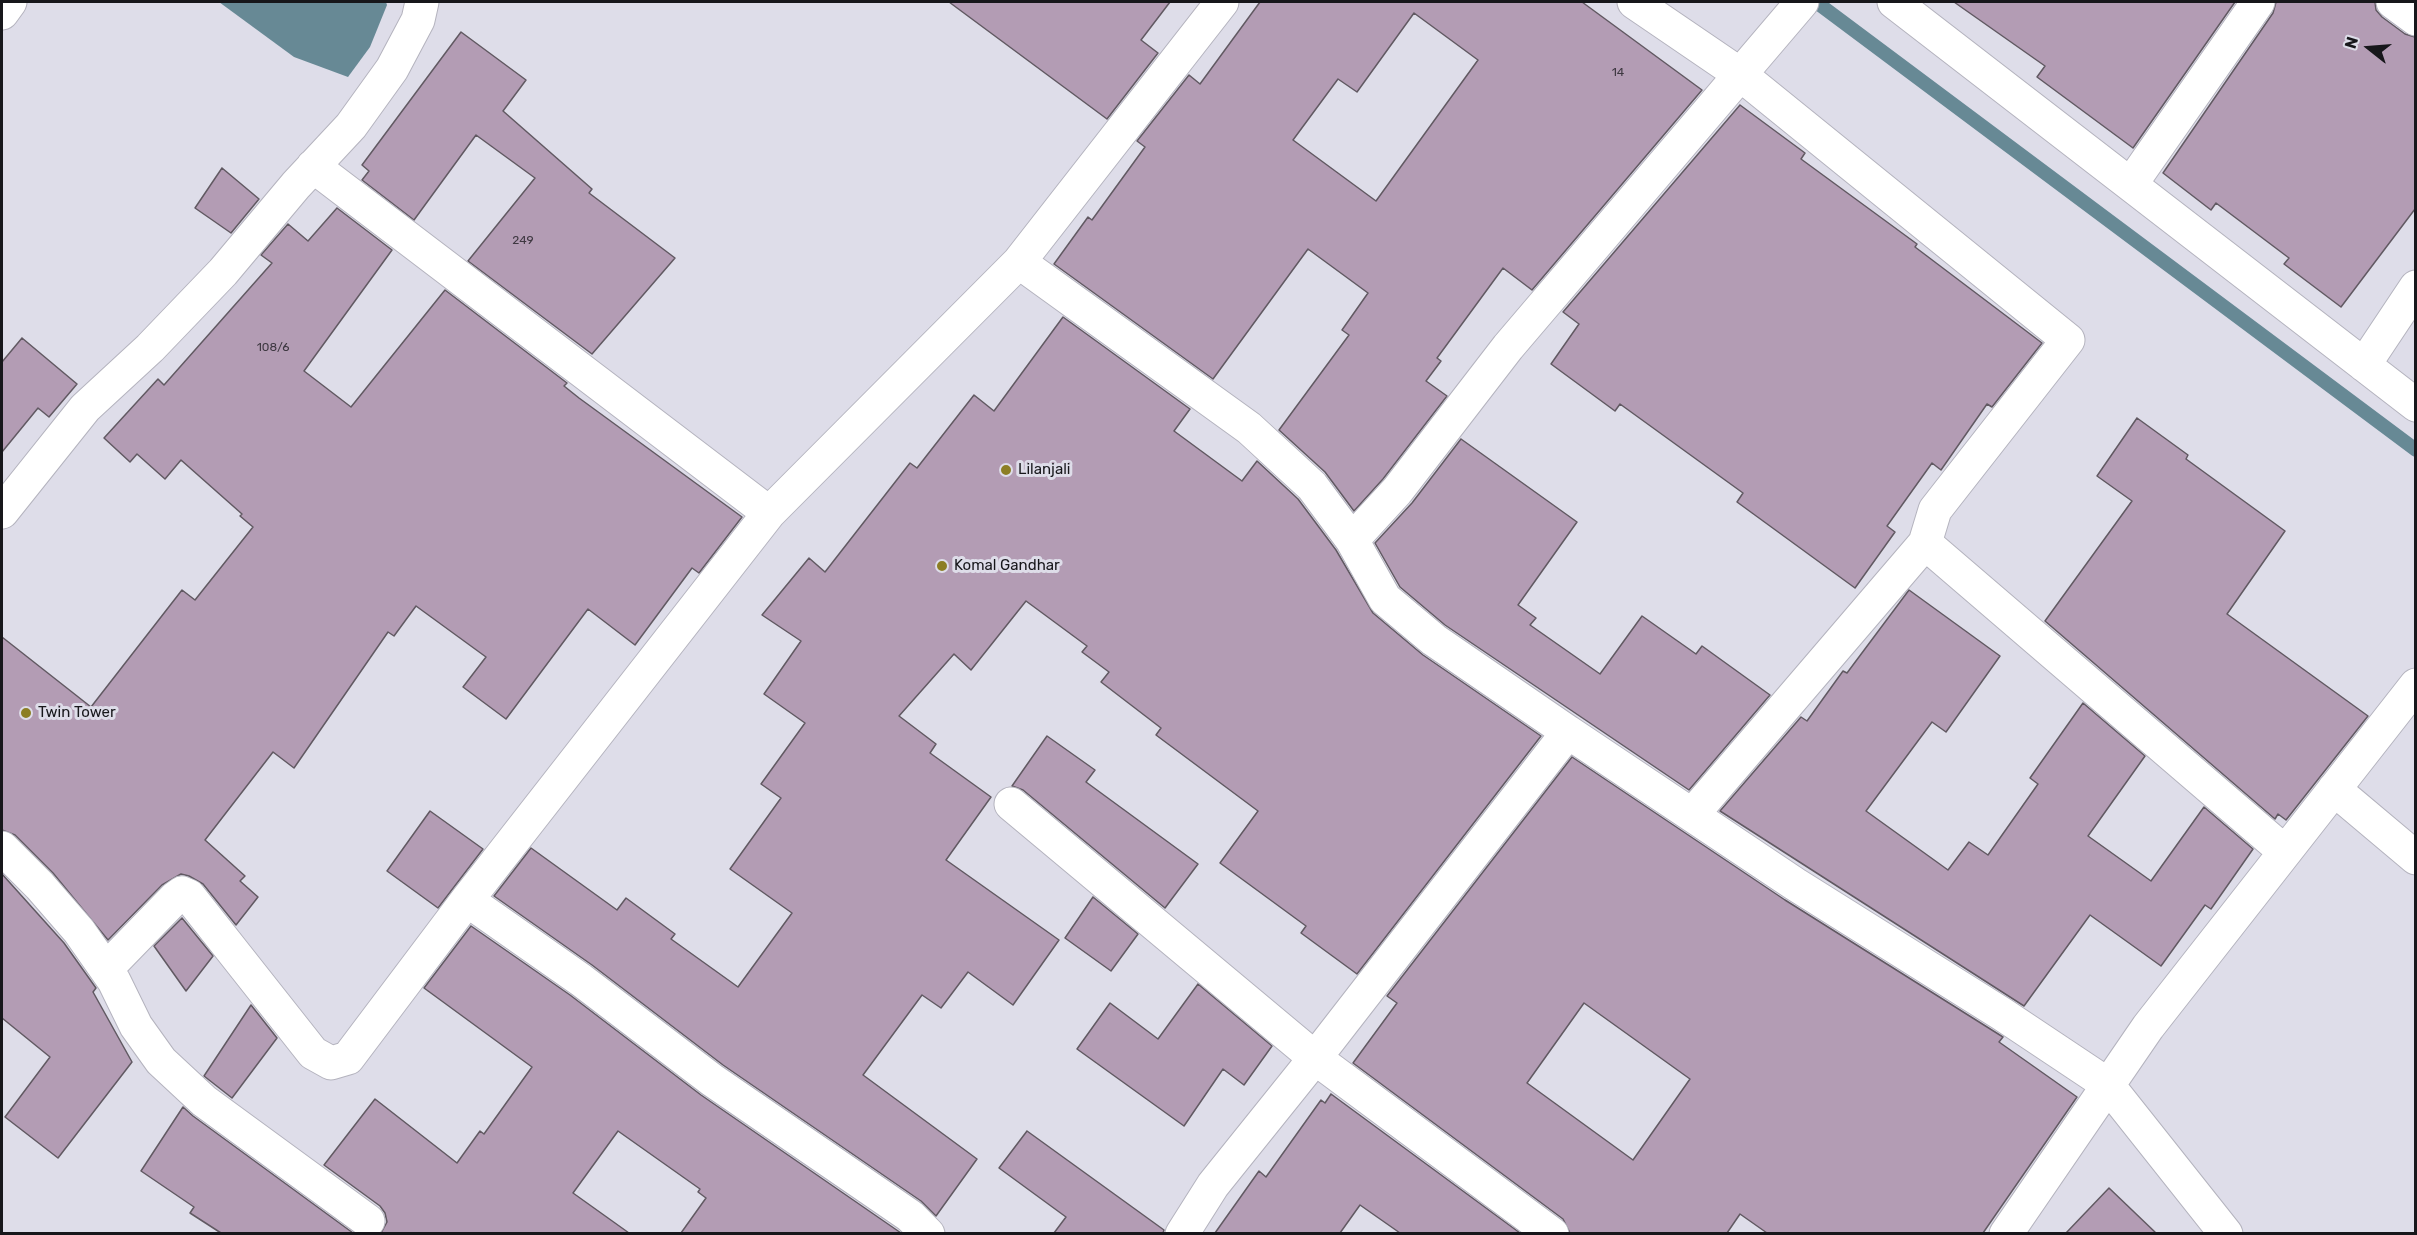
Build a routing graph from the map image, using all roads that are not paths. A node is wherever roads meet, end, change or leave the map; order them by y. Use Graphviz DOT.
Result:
graph roads {
  1 [pos="10,2"];
  2 [pos="422,2"];
  3 [pos="1222,2"];
  4 [pos="1634,2"];
  5 [pos="1802,2"];
  6 [pos="1894,2"];
  7 [pos="2258,2"];
  8 [pos="2393,2"];
  9 [pos="2,13"];
  10 [pos="2415,19"];
  11 [pos="1740,75"];
  12 [pos="313,166"];
  13 [pos="2131,184"];
  14 [pos="1019,262"];
  15 [pos="2415,287"];
  16 [pos="2364,365"];
  17 [pos="2415,405"];
  18 [pos="2,512"];
  19 [pos="769,513"];
  20 [pos="1352,540"];
  21 [pos="1925,543"];
  22 [pos="2415,685"];
  23 [pos="1568,732"];
  24 [pos="2334,789"];
  25 [pos="1011,804"];
  26 [pos="1692,815"];
  27 [pos="2,848"];
  28 [pos="2285,852"];
  29 [pos="2415,858"];
  30 [pos="467,900"];
  31 [pos="106,969"];
  32 [pos="1315,1058"];
  33 [pos="2107,1084"];
  34 [pos="368,1221"];
  35 [pos="928,1233"];
  36 [pos="1182,1233"];
  37 [pos="1552,1233"];
  38 [pos="2006,1233"];
  39 [pos="2226,1233"];
  1 -- 9 [label="street"];
  2 -- 12 [label="street"];
  3 -- 14 [label="street"];
  4 -- 11 [label="street"];
  5 -- 11 [label="street"];
  6 -- 13 [label="street"];
  7 -- 13 [label="street"];
  8 -- 10 [label="street"];
  11 -- 20 [label="street"];
  11 -- 21 [label="street"];
  12 -- 18 [label="street"];
  12 -- 19 [label="street"];
  13 -- 16 [label="street"];
  14 -- 19 [label="street"];
  14 -- 20 [label="street"];
  15 -- 16 [label="street"];
  16 -- 17 [label="street"];
  19 -- 30 [label="street"];
  20 -- 23 [label="street"];
  21 -- 26 [label="street"];
  21 -- 28 [label="street"];
  22 -- 24 [label="street"];
  23 -- 26 [label="street"];
  23 -- 32 [label="street"];
  24 -- 28 [label="street"];
  24 -- 29 [label="street"];
  25 -- 32 [label="street"];
  26 -- 33 [label="street"];
  27 -- 31 [label="street"];
  28 -- 33 [label="street"];
  30 -- 31 [label="street"];
  30 -- 35 [label="street"];
  31 -- 34 [label="street"];
  32 -- 36 [label="street"];
  32 -- 37 [label="street"];
  33 -- 38 [label="street"];
  33 -- 39 [label="street"];
}
